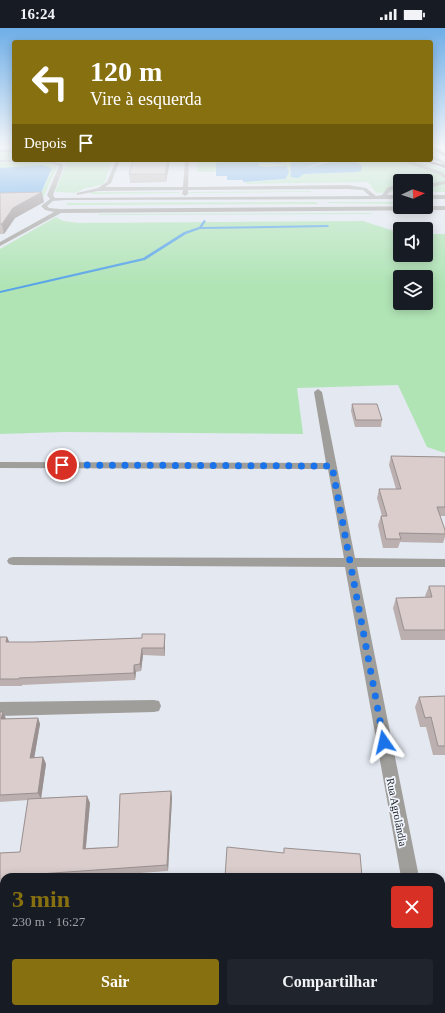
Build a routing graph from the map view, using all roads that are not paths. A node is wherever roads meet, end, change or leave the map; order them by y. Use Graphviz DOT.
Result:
graph roads {
  1 [pos="51,193"];
  2 [pos="81,193"];
  3 [pos="185,193"];
  4 [pos="318,193"];
  5 [pos="370,193"];
  6 [pos="385,193"];
  7 [pos="375,196"];
  8 [pos="384,196"];
  9 [pos="185,197"];
  10 [pos="320,197"];
  11 [pos="393,197"];
  12 [pos="433,197"];
  13 [pos="445,197"];
  14 [pos="70,198"];
  15 [pos="53,200"];
  16 [pos="445,208"];
  17 [pos="325,209"];
  18 [pos="60,211"];
  19 [pos="0,244"];
  20 [pos="318,392"];
  21 [pos="0,465"];
  22 [pos="332,466"];
  23 [pos="13,561"];
  24 [pos="350,562"];
  25 [pos="445,563"];
  26 [pos="154,706"];
  27 [pos="0,709"];
  28 [pos="409,873"];
  1 -- 15 [label="street"];
  2 -- 14 [label="street"];
  3 -- 9 [label="street"];
  4 -- 10 [label="street"];
  5 -- 7 [label="street"];
  6 -- 8 [label="street"];
  7 -- 8 [label="street"];
  7 -- 10 [label="street"];
  8 -- 11 [label="street"];
  9 -- 10 [label="street"];
  9 -- 14 [label="street"];
  10 -- 17 [label="street"];
  12 -- 13 [label="street"];
  14 -- 15 [label="street"];
  15 -- 18 [label="street"];
  16 -- 17 [label="street"];
  17 -- 18 [label="street"];
  18 -- 19 [label="street"];
  20 -- 22 [label="street, Rua Agrolândia"];
  21 -- 22 [label="street"];
  22 -- 24 [label="street, Rua Agrolândia"];
  23 -- 24 [label="street"];
  24 -- 25 [label="street"];
  24 -- 28 [label="street, Rua Agrolândia"];
  26 -- 27 [label="street"];
}
